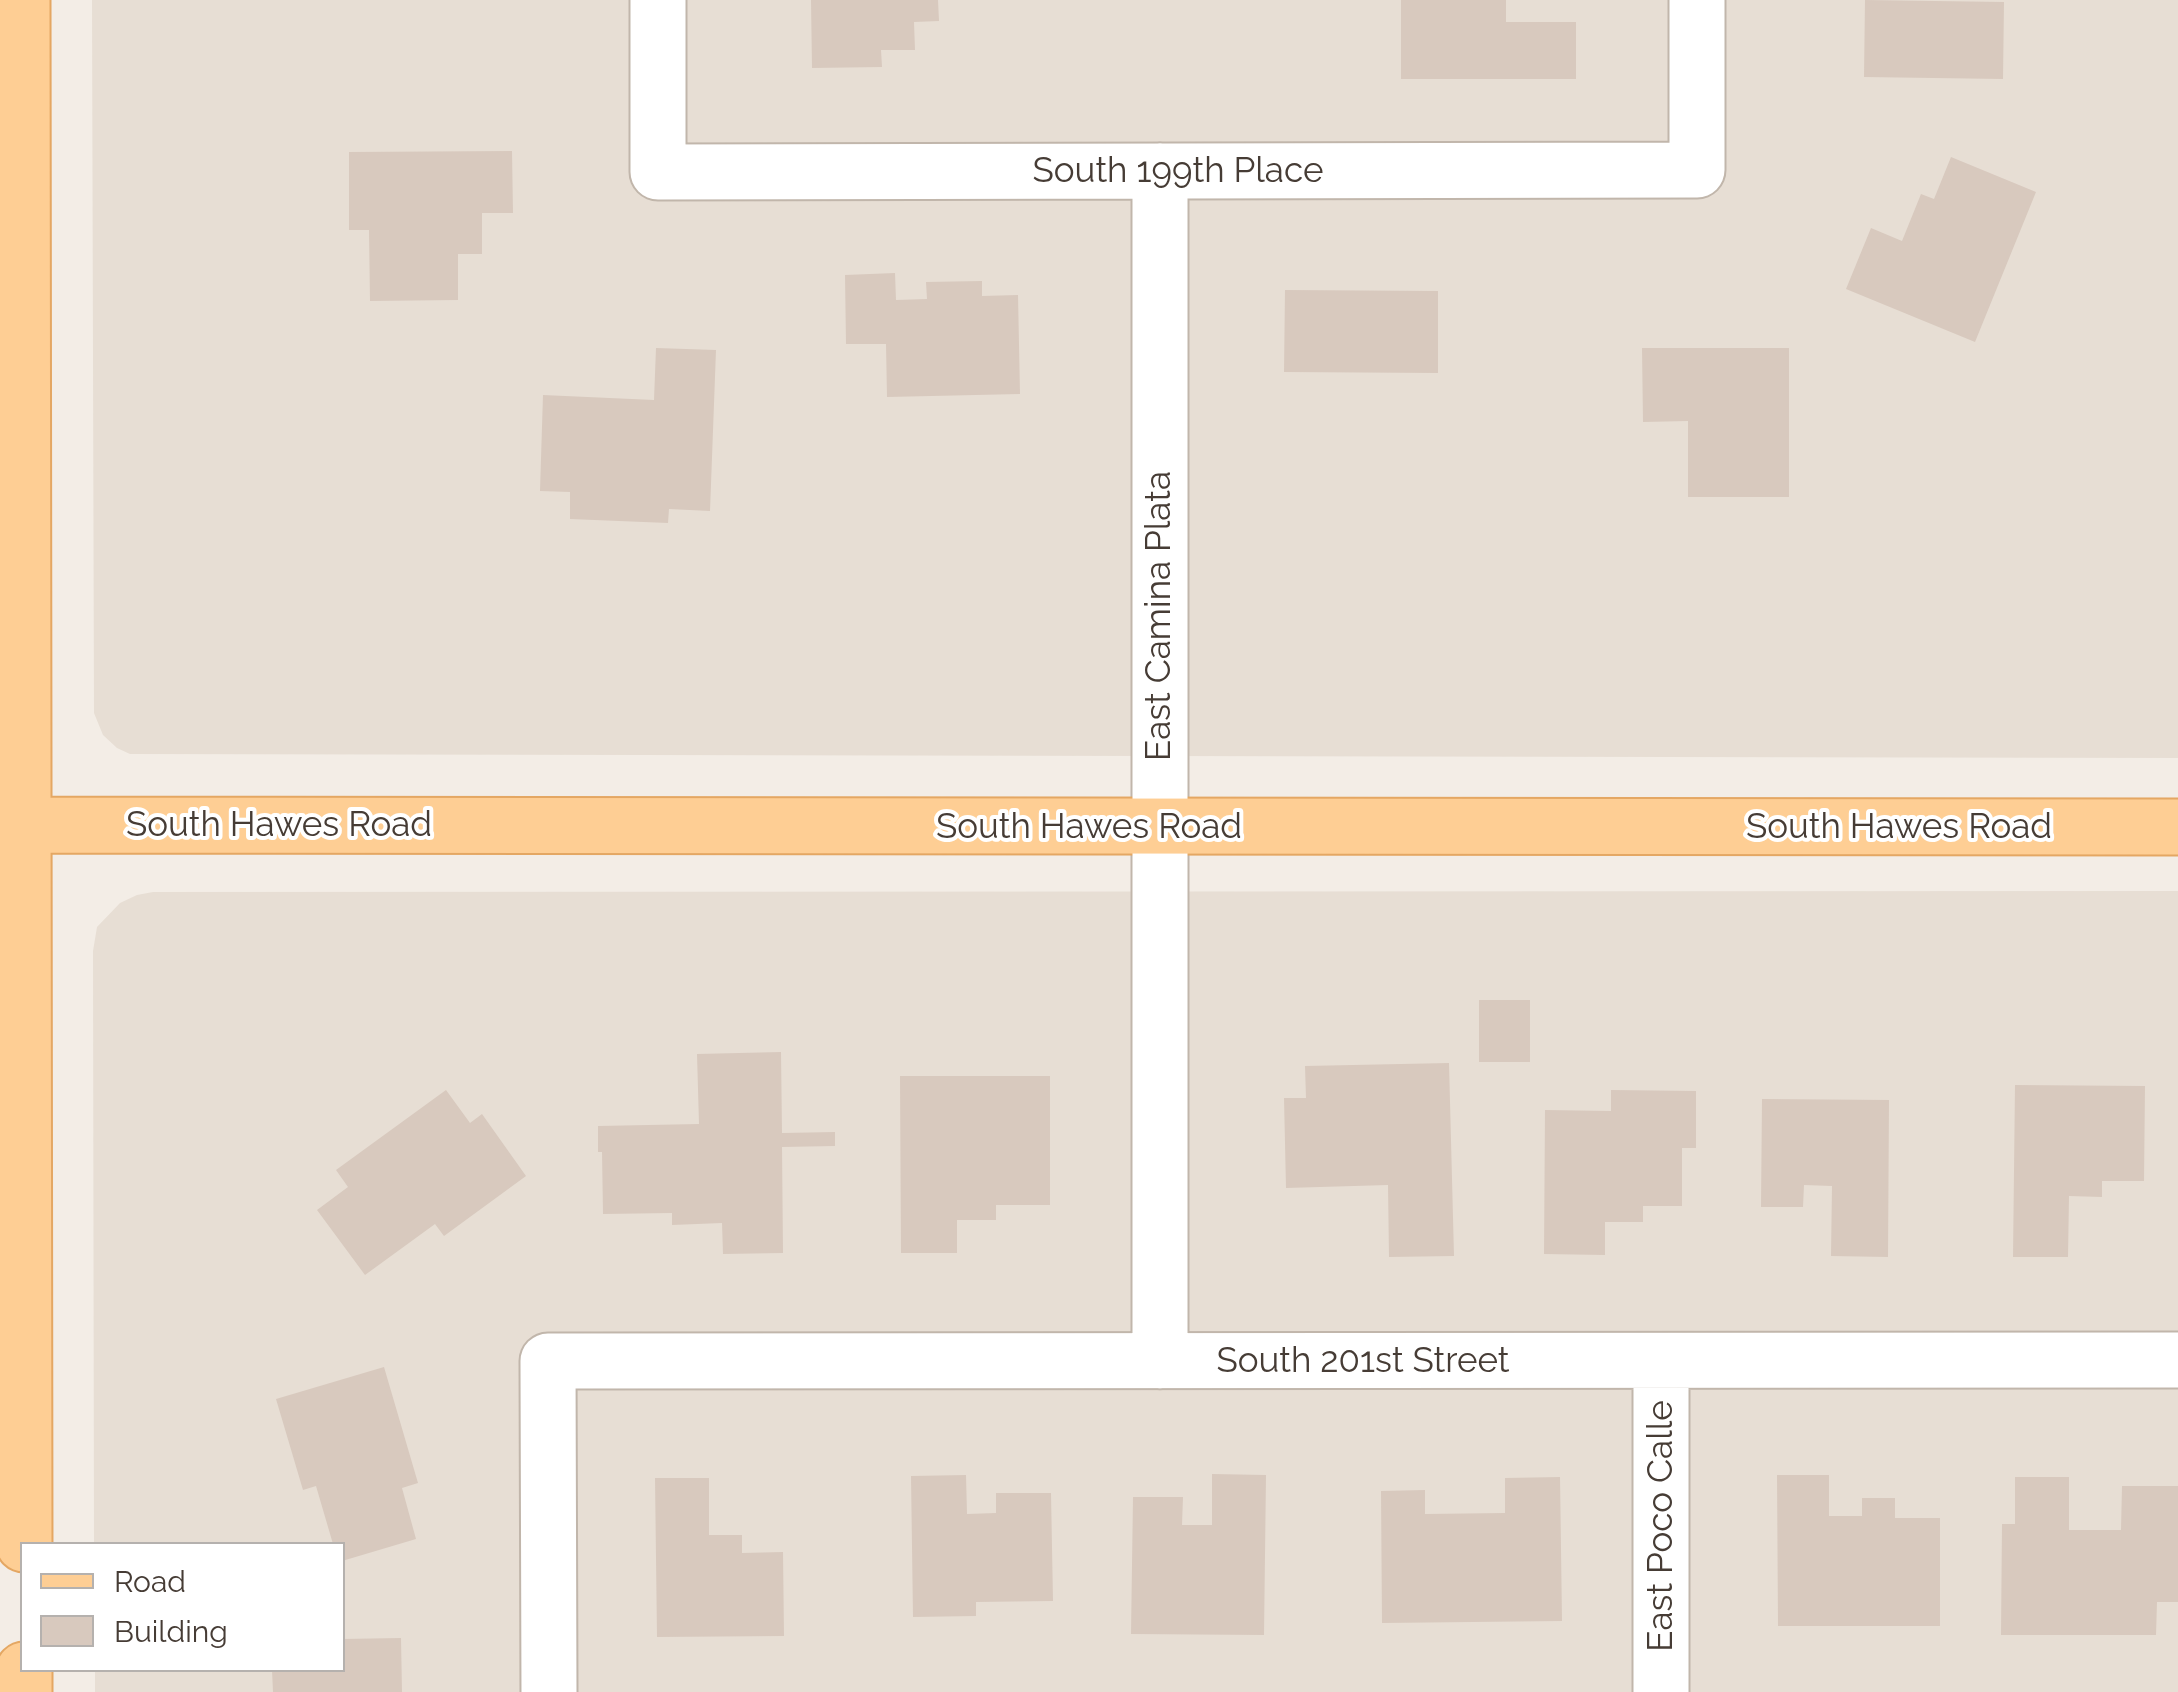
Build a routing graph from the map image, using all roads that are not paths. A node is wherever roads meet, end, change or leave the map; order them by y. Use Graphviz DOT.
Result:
graph roads {
  1 [pos="22,0"];
  2 [pos="658,0"];
  3 [pos="1697,0"];
  4 [pos="1160,171"];
  5 [pos="12,825"];
  6 [pos="1159,827"];
  7 [pos="2178,827"];
  8 [pos="2178,1360"];
  9 [pos="1160,1361"];
  10 [pos="1662,1361"];
  11 [pos="24,1542"];
  12 [pos="549,1692"];
  13 [pos="1661,1692"];
  1 -- 5 [label="main road"];
  2 -- 4 [label="street, South 199th Place"];
  3 -- 4 [label="street, South 199th Place"];
  4 -- 6 [label="street, East Camina Plata"];
  5 -- 6 [label="main road, South Hawes Road"];
  5 -- 11 [label="main road"];
  6 -- 7 [label="main road, South Hawes Road"];
  6 -- 9 [label="street, East Camina Plata"];
  8 -- 10 [label="street, South 201st Street"];
  9 -- 10 [label="street, South 201st Street"];
  9 -- 12 [label="street, South 201st Street"];
  10 -- 13 [label="street, East Poco Calle"];
}
